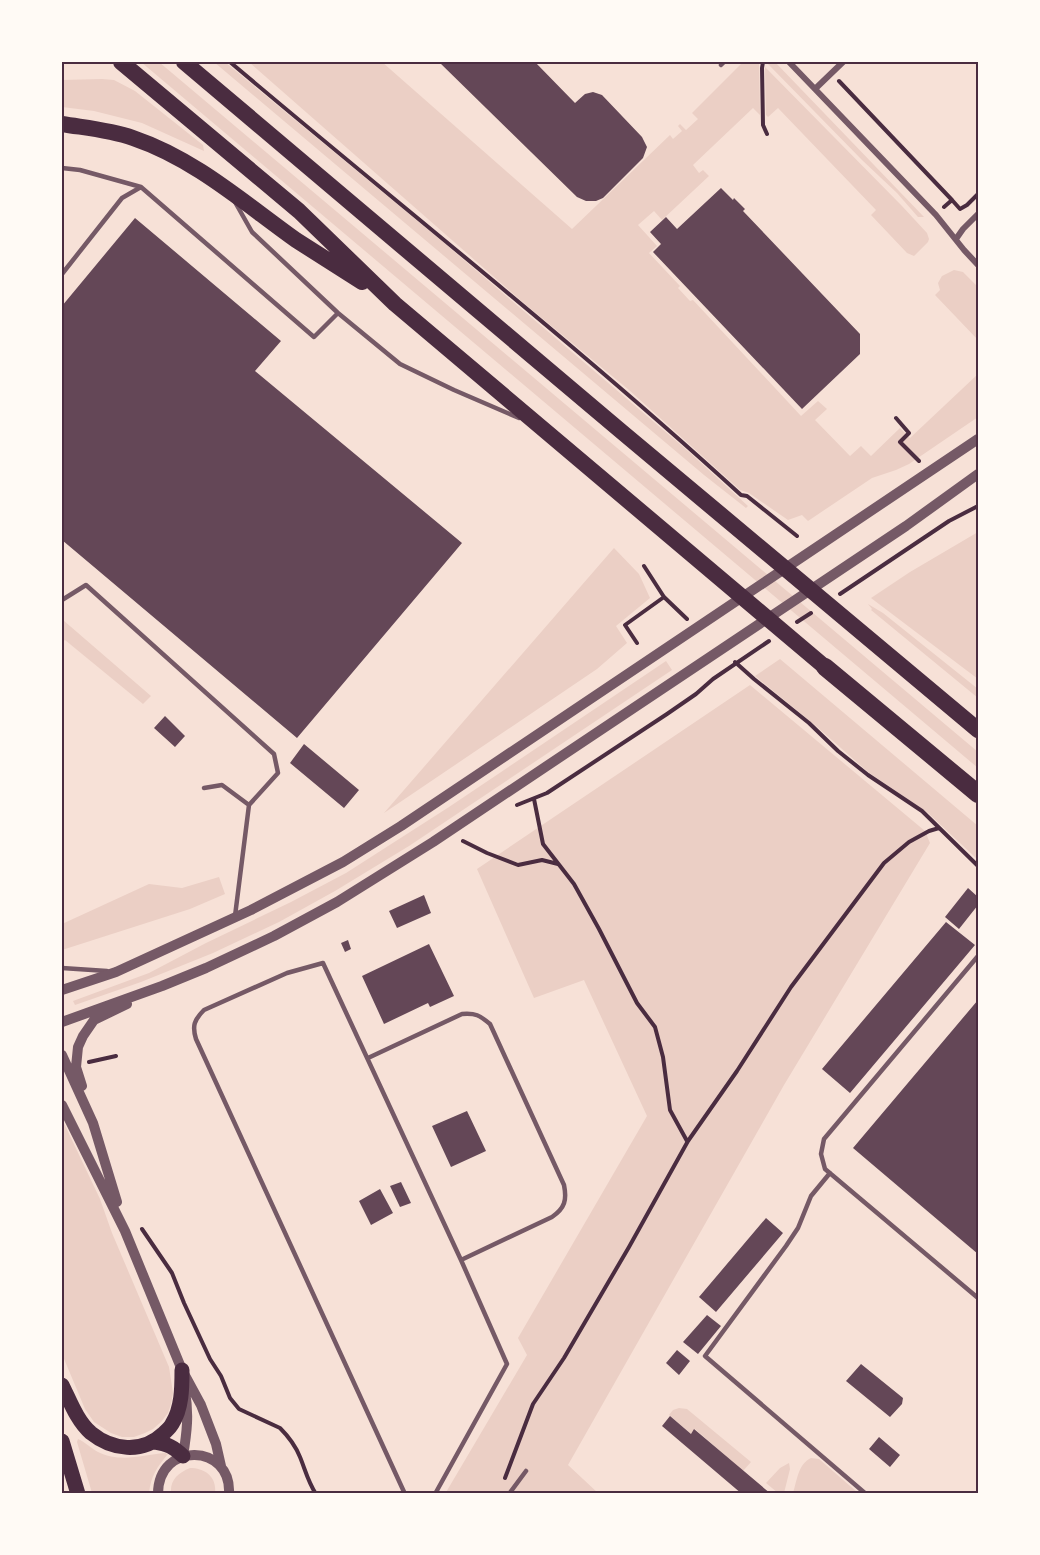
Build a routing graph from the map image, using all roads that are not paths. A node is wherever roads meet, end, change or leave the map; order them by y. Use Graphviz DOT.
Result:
graph roads {
  1 [pos="122,62"];
  2 [pos="184,62"];
  3 [pos="789,62"];
  4 [pos="843,62"];
  5 [pos="815,89"];
  6 [pos="64,125"];
  7 [pos="62,168"];
  8 [pos="141,188"];
  9 [pos="228,189"];
  10 [pos="978,214"];
  11 [pos="956,239"];
  12 [pos="978,265"];
  13 [pos="62,274"];
  14 [pos="395,304"];
  15 [pos="338,314"];
  16 [pos="543,428"];
  17 [pos="978,439"];
  18 [pos="978,474"];
  19 [pos="62,600"];
  20 [pos="825,667"];
  21 [pos="978,730"];
  22 [pos="204,788"];
  23 [pos="978,794"];
  24 [pos="249,805"];
  25 [pos="235,918"];
  26 [pos="978,956"];
  27 [pos="62,968"];
  28 [pos="116,972"];
  29 [pos="162,986"];
  30 [pos="62,990"];
  31 [pos="62,1022"];
  32 [pos="62,1055"];
  33 [pos="368,1058"];
  34 [pos="62,1105"];
  35 [pos="93,1123"];
  36 [pos="830,1173"];
  37 [pos="125,1231"];
  38 [pos="461,1260"];
  39 [pos="978,1298"];
  40 [pos="182,1370"];
  41 [pos="62,1385"];
  42 [pos="62,1441"];
  43 [pos="155,1442"];
  44 [pos="183,1456"];
  45 [pos="221,1467"];
  46 [pos="526,1471"];
  47 [pos="230,1493"];
  48 [pos="78,1494"];
  49 [pos="158,1494"];
  50 [pos="405,1494"];
  51 [pos="435,1494"];
  52 [pos="509,1494"];
  53 [pos="866,1494"];
  1 -- 14 [label="highway"];
  2 -- 21 [label="highway"];
  3 -- 5 [label="street"];
  4 -- 5 [label="street"];
  5 -- 11 [label="street"];
  6 -- 9 [label="highway"];
  7 -- 8 [label="lane"];
  8 -- 13 [label="lane"];
  8 -- 15 [label="lane"];
  9 -- 14 [label="highway"];
  9 -- 15 [label="lane"];
  10 -- 11 [label="street"];
  11 -- 12 [label="street"];
  14 -- 16 [label="highway"];
  15 -- 16 [label="lane"];
  16 -- 20 [label="highway"];
  17 -- 25 [label="street"];
  18 -- 29 [label="street"];
  19 -- 24 [label="lane"];
  20 -- 23 [label="highway"];
  22 -- 24 [label="lane"];
  24 -- 25 [label="lane"];
  25 -- 28 [label="street"];
  26 -- 36 [label="lane"];
  27 -- 28 [label="lane"];
  28 -- 30 [label="street"];
  29 -- 31 [label="street"];
  29 -- 35 [label="street"];
  32 -- 35 [label="street"];
  33 -- 38 [label="lane"];
  33 -- 38 [label="lane"];
  33 -- 50 [label="lane"];
  34 -- 37 [label="street"];
  35 -- 37 [label="street"];
  36 -- 39 [label="lane"];
  36 -- 53 [label="lane"];
  37 -- 40 [label="street"];
  38 -- 51 [label="lane"];
  40 -- 43 [label="main road"];
  40 -- 44 [label="street"];
  40 -- 45 [label="street"];
  41 -- 43 [label="main road"];
  42 -- 48 [label="main road"];
  43 -- 44 [label="main road"];
  44 -- 45 [label="street"];
  44 -- 49 [label="street"];
  45 -- 47 [label="street"];
  46 -- 52 [label="lane"];
}
